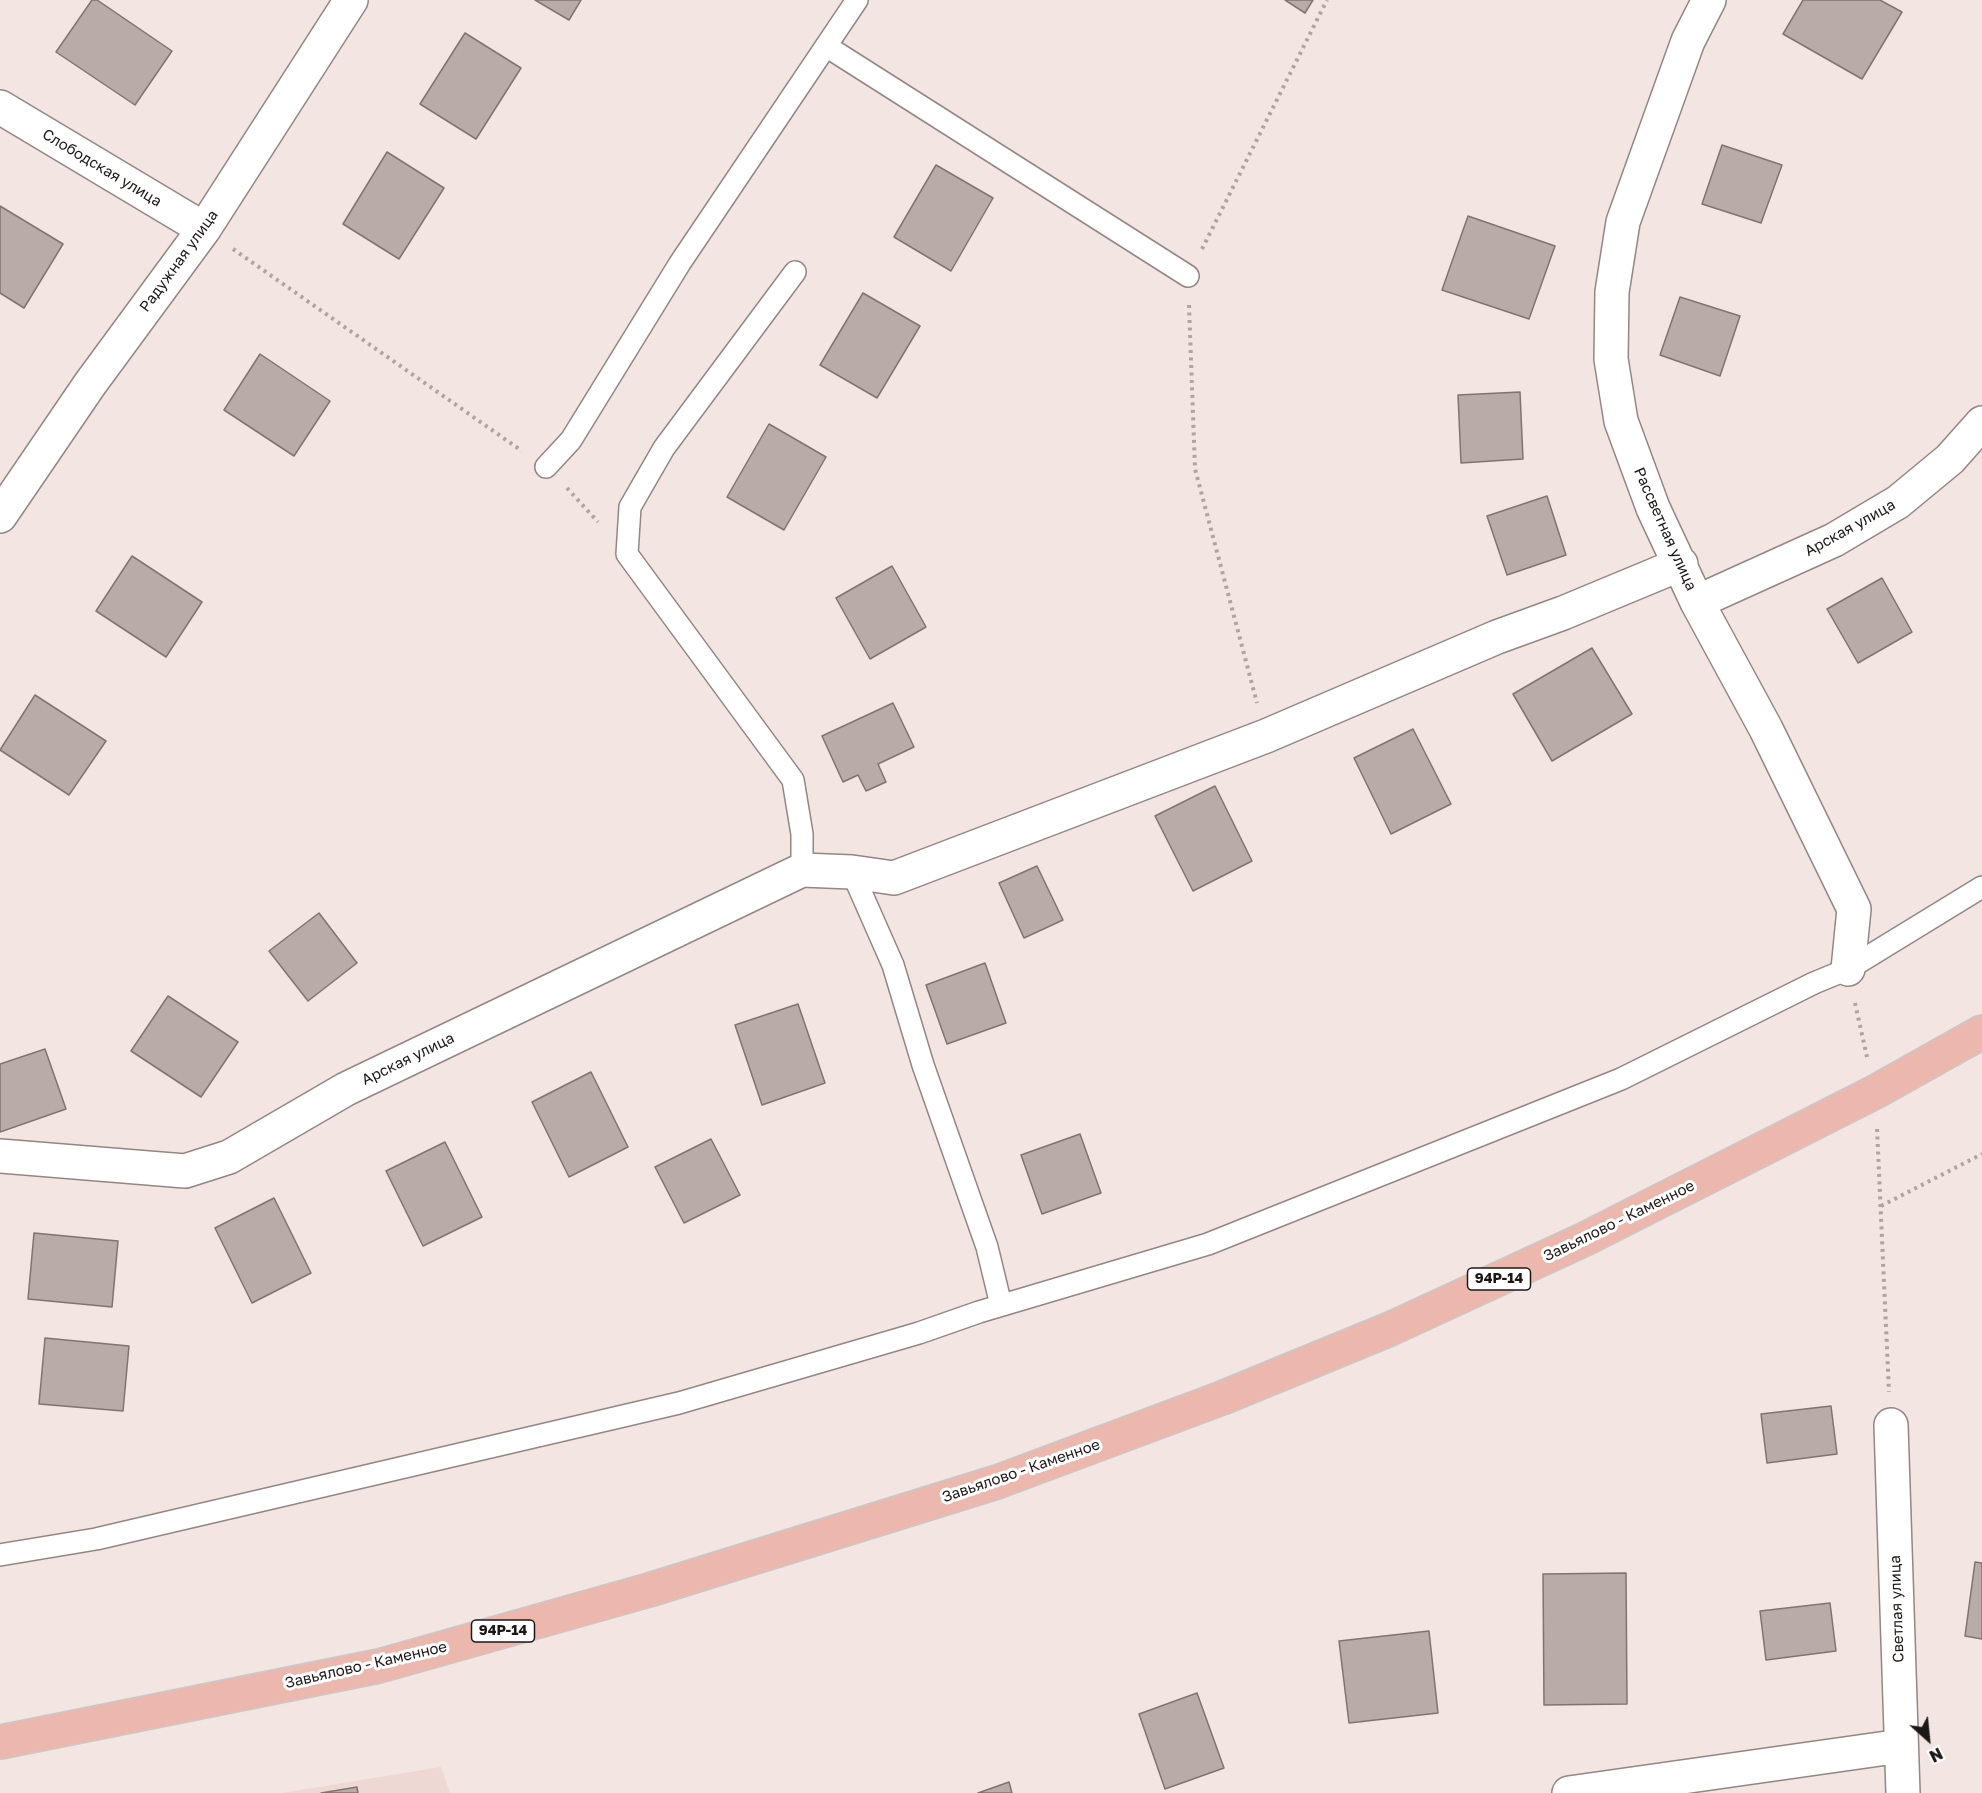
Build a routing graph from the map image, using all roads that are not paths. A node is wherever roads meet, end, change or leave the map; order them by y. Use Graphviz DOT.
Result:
graph roads {
  1 [pos="351,0"];
  2 [pos="856,0"];
  3 [pos="1709,0"];
  4 [pos="826,46"];
  5 [pos="0,107"];
  6 [pos="204,229"];
  7 [pos="795,272"];
  8 [pos="1188,276"];
  9 [pos="1982,423"];
  10 [pos="546,467"];
  11 [pos="0,516"];
  12 [pos="1681,564"];
  13 [pos="1697,602"];
  14 [pos="802,870"];
  15 [pos="852,872"];
  16 [pos="1982,887"];
  17 [pos="1848,969"];
  18 [pos="1982,1032"];
  19 [pos="0,1156"];
  20 [pos="1001,1305"];
  21 [pos="1891,1425"];
  22 [pos="0,1555"];
  23 [pos="0,1742"];
  24 [pos="1901,1746"];
  25 [pos="1569,1793"];
  26 [pos="1903,1793"];
  1 -- 6 [label="street, Радужная улица"];
  2 -- 4 [label="lane"];
  3 -- 12 [label="street, Рассветная улица"];
  4 -- 8 [label="lane"];
  4 -- 10 [label="lane"];
  5 -- 6 [label="street, Слободская улица"];
  6 -- 11 [label="street, Радужная улица"];
  7 -- 14 [label="lane"];
  9 -- 13 [label="street, Арская улица"];
  12 -- 13 [label="street, Рассветная улица"];
  12 -- 15 [label="street"];
  13 -- 17 [label="street, Рассветная улица"];
  14 -- 15 [label="street"];
  14 -- 19 [label="street, Арская улица"];
  15 -- 20 [label="lane"];
  16 -- 17 [label="lane"];
  17 -- 20 [label="lane"];
  18 -- 23 [label="main road, Завьялово - Каменное / 94Р-14"];
  20 -- 22 [label="lane"];
  21 -- 24 [label="street, Светлая улица"];
  24 -- 25 [label="street"];
  24 -- 26 [label="street, Светлая улица"];
}
